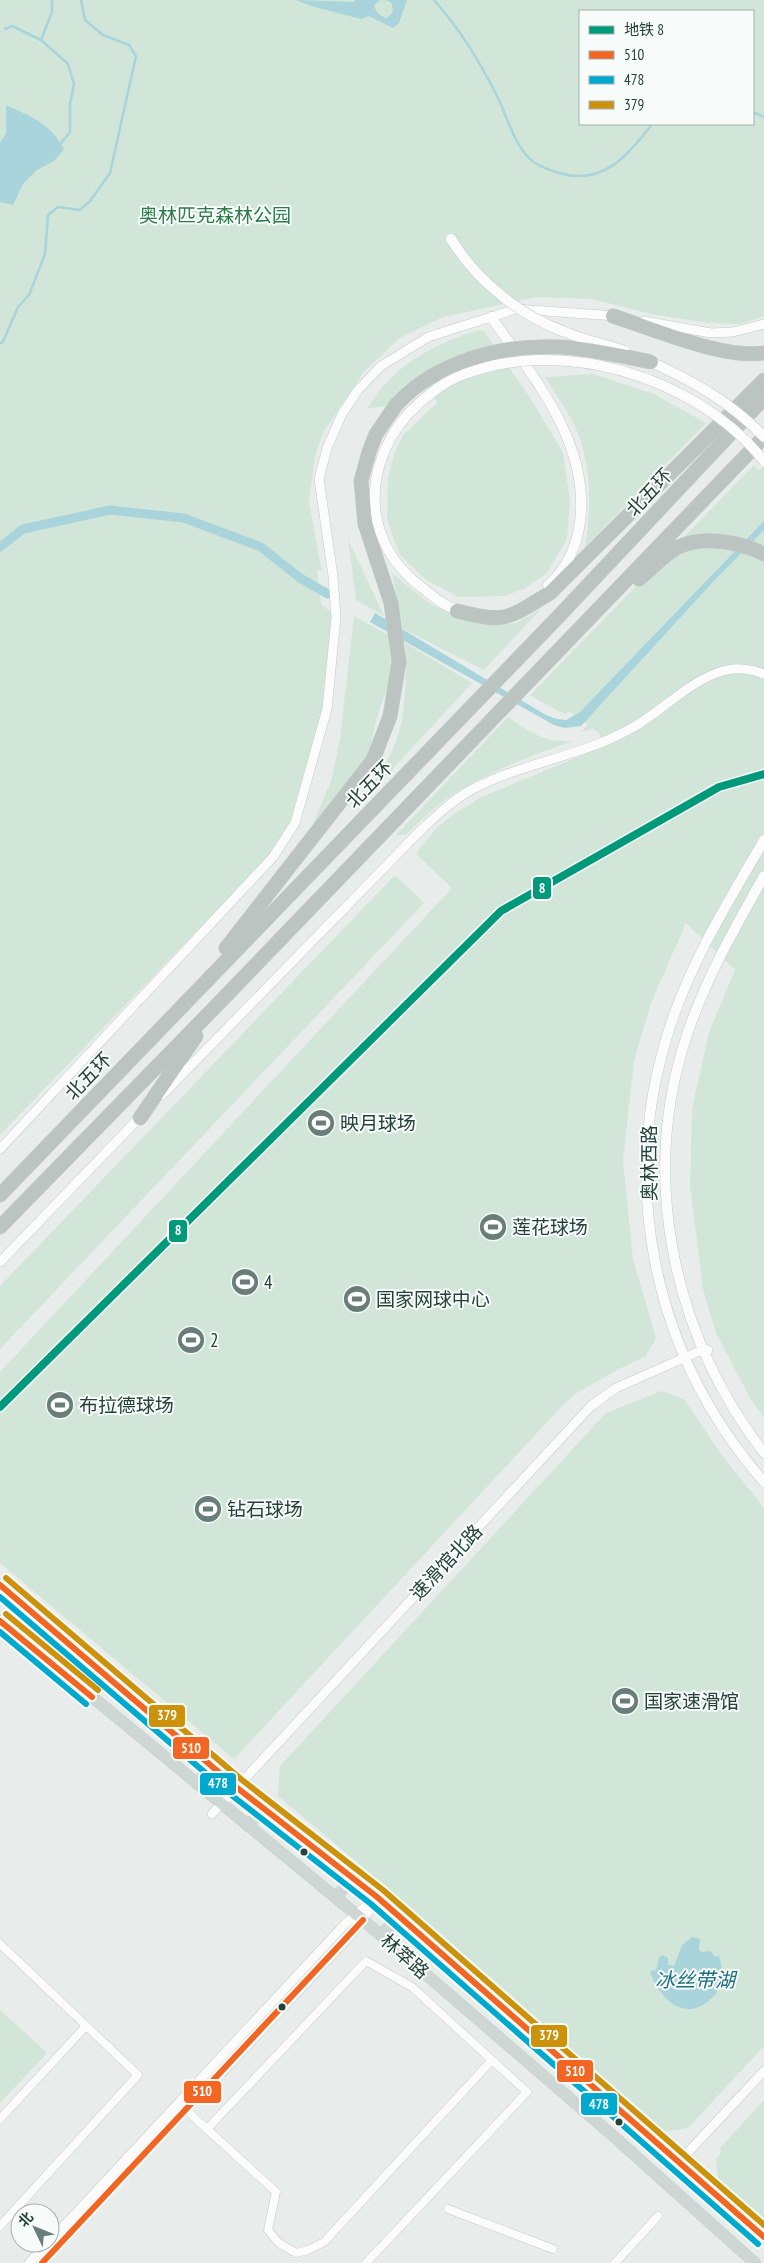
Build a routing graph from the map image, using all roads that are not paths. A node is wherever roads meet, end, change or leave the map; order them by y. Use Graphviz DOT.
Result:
graph roads {
  1 [pos="451,240"];
  2 [pos="613,316"];
  3 [pos="491,317"];
  4 [pos="764,324"];
  5 [pos="764,353"];
  6 [pos="651,362"];
  7 [pos="764,380"];
  8 [pos="764,398"];
  9 [pos="764,437"];
  10 [pos="764,461"];
  11 [pos="761,553"];
  12 [pos="457,610"];
  13 [pos="590,619"];
  14 [pos="764,674"];
  15 [pos="764,840"];
  16 [pos="764,876"];
  17 [pos="219,1003"];
  18 [pos="173,1014"];
  19 [pos="140,1118"];
  20 [pos="0,1149"];
  21 [pos="0,1195"];
  22 [pos="0,1227"];
  23 [pos="0,1262"];
  24 [pos="705,1350"];
  25 [pos="685,1357"];
  26 [pos="764,1453"];
  27 [pos="764,1482"];
  28 [pos="0,1585"];
  29 [pos="0,1621"];
  30 [pos="211,1766"];
  31 [pos="197,1784"];
  32 [pos="236,1786"];
  33 [pos="221,1804"];
  34 [pos="264,1808"];
  35 [pos="212,1814"];
  36 [pos="248,1826"];
  37 [pos="352,1878"];
  38 [pos="379,1895"];
  39 [pos="336,1898"];
  40 [pos="359,1917"];
  41 [pos="399,1917"];
  42 [pos="381,1936"];
  43 [pos="0,1944"];
  44 [pos="86,2026"];
  45 [pos="492,2060"];
  46 [pos="764,2071"];
  47 [pos="185,2109"];
  48 [pos="0,2119"];
  49 [pos="207,2129"];
  50 [pos="679,2162"];
  51 [pos="448,2209"];
  52 [pos="658,2216"];
  53 [pos="0,2226"];
  54 [pos="60,2230"];
  55 [pos="764,2237"];
  56 [pos="553,2249"];
  57 [pos="39,2253"];
  58 [pos="29,2263"];
  59 [pos="42,2263"];
  60 [pos="366,2263"];
  61 [pos="615,2263"];
  62 [pos="755,2263"];
  1 -- 6 [label="main road, bridge"];
  2 -- 3 [label="street"];
  2 -- 4 [label="street"];
  2 -- 5 [label="highway"];
  3 -- 12 [label="main road"];
  3 -- 20 [label="street"];
  6 -- 9 [label="main road, bridge"];
  6 -- 18 [label="highway, bridge"];
  7 -- 12 [label="highway"];
  8 -- 18 [label="highway, 北五环"];
  9 -- 13 [label="highway"];
  10 -- 12 [label="main road, bridge"];
  11 -- 13 [label="highway"];
  13 -- 17 [label="highway"];
  14 -- 19 [label="street"];
  15 -- 25 [label="main road, 奥林西路"];
  16 -- 24 [label="main road, 奥林西路"];
  17 -- 19 [label="highway"];
  17 -- 22 [label="highway"];
  18 -- 21 [label="highway, 北五环"];
  19 -- 23 [label="street"];
  24 -- 25 [label="street, 速滑馆北路"];
  24 -- 26 [label="main road, 奥林西路"];
  25 -- 27 [label="main road, 奥林西路"];
  25 -- 32 [label="street, 速滑馆北路"];
  28 -- 30 [label="main road, 林萃路"];
  29 -- 31 [label="main road, 林萃路"];
  30 -- 31 [label="main road"];
  30 -- 32 [label="main road, 林萃路"];
  31 -- 33 [label="main road, 林萃路"];
  32 -- 33 [label="street, 速滑馆北路"];
  32 -- 34 [label="main road, 林萃路"];
  33 -- 35 [label="street, 速滑馆北路"];
  33 -- 36 [label="main road, 林萃路"];
  34 -- 36 [label="main road"];
  34 -- 37 [label="main road, 林萃路"];
  36 -- 39 [label="main road, 林萃路"];
  37 -- 38 [label="main road, 林萃路"];
  37 -- 39 [label="main road"];
  38 -- 40 [label="street"];
  38 -- 41 [label="main road, 林萃路"];
  39 -- 40 [label="main road, 林萃路"];
  40 -- 42 [label="main road, 林萃路"];
  40 -- 47 [label="street"];
  40 -- 54 [label="street"];
  41 -- 42 [label="main road"];
  41 -- 50 [label="main road, 林萃路"];
  42 -- 62 [label="main road, 林萃路"];
  43 -- 44 [label="street"];
  44 -- 48 [label="street"];
  44 -- 53 [label="street"];
  45 -- 49 [label="street"];
  45 -- 49 [label="street"];
  45 -- 60 [label="street"];
  46 -- 50 [label="street"];
  47 -- 49 [label="street"];
  47 -- 59 [label="street"];
  50 -- 55 [label="main road, 林萃路"];
  51 -- 56 [label="street"];
  52 -- 61 [label="street"];
  57 -- 58 [label="street"];
}
